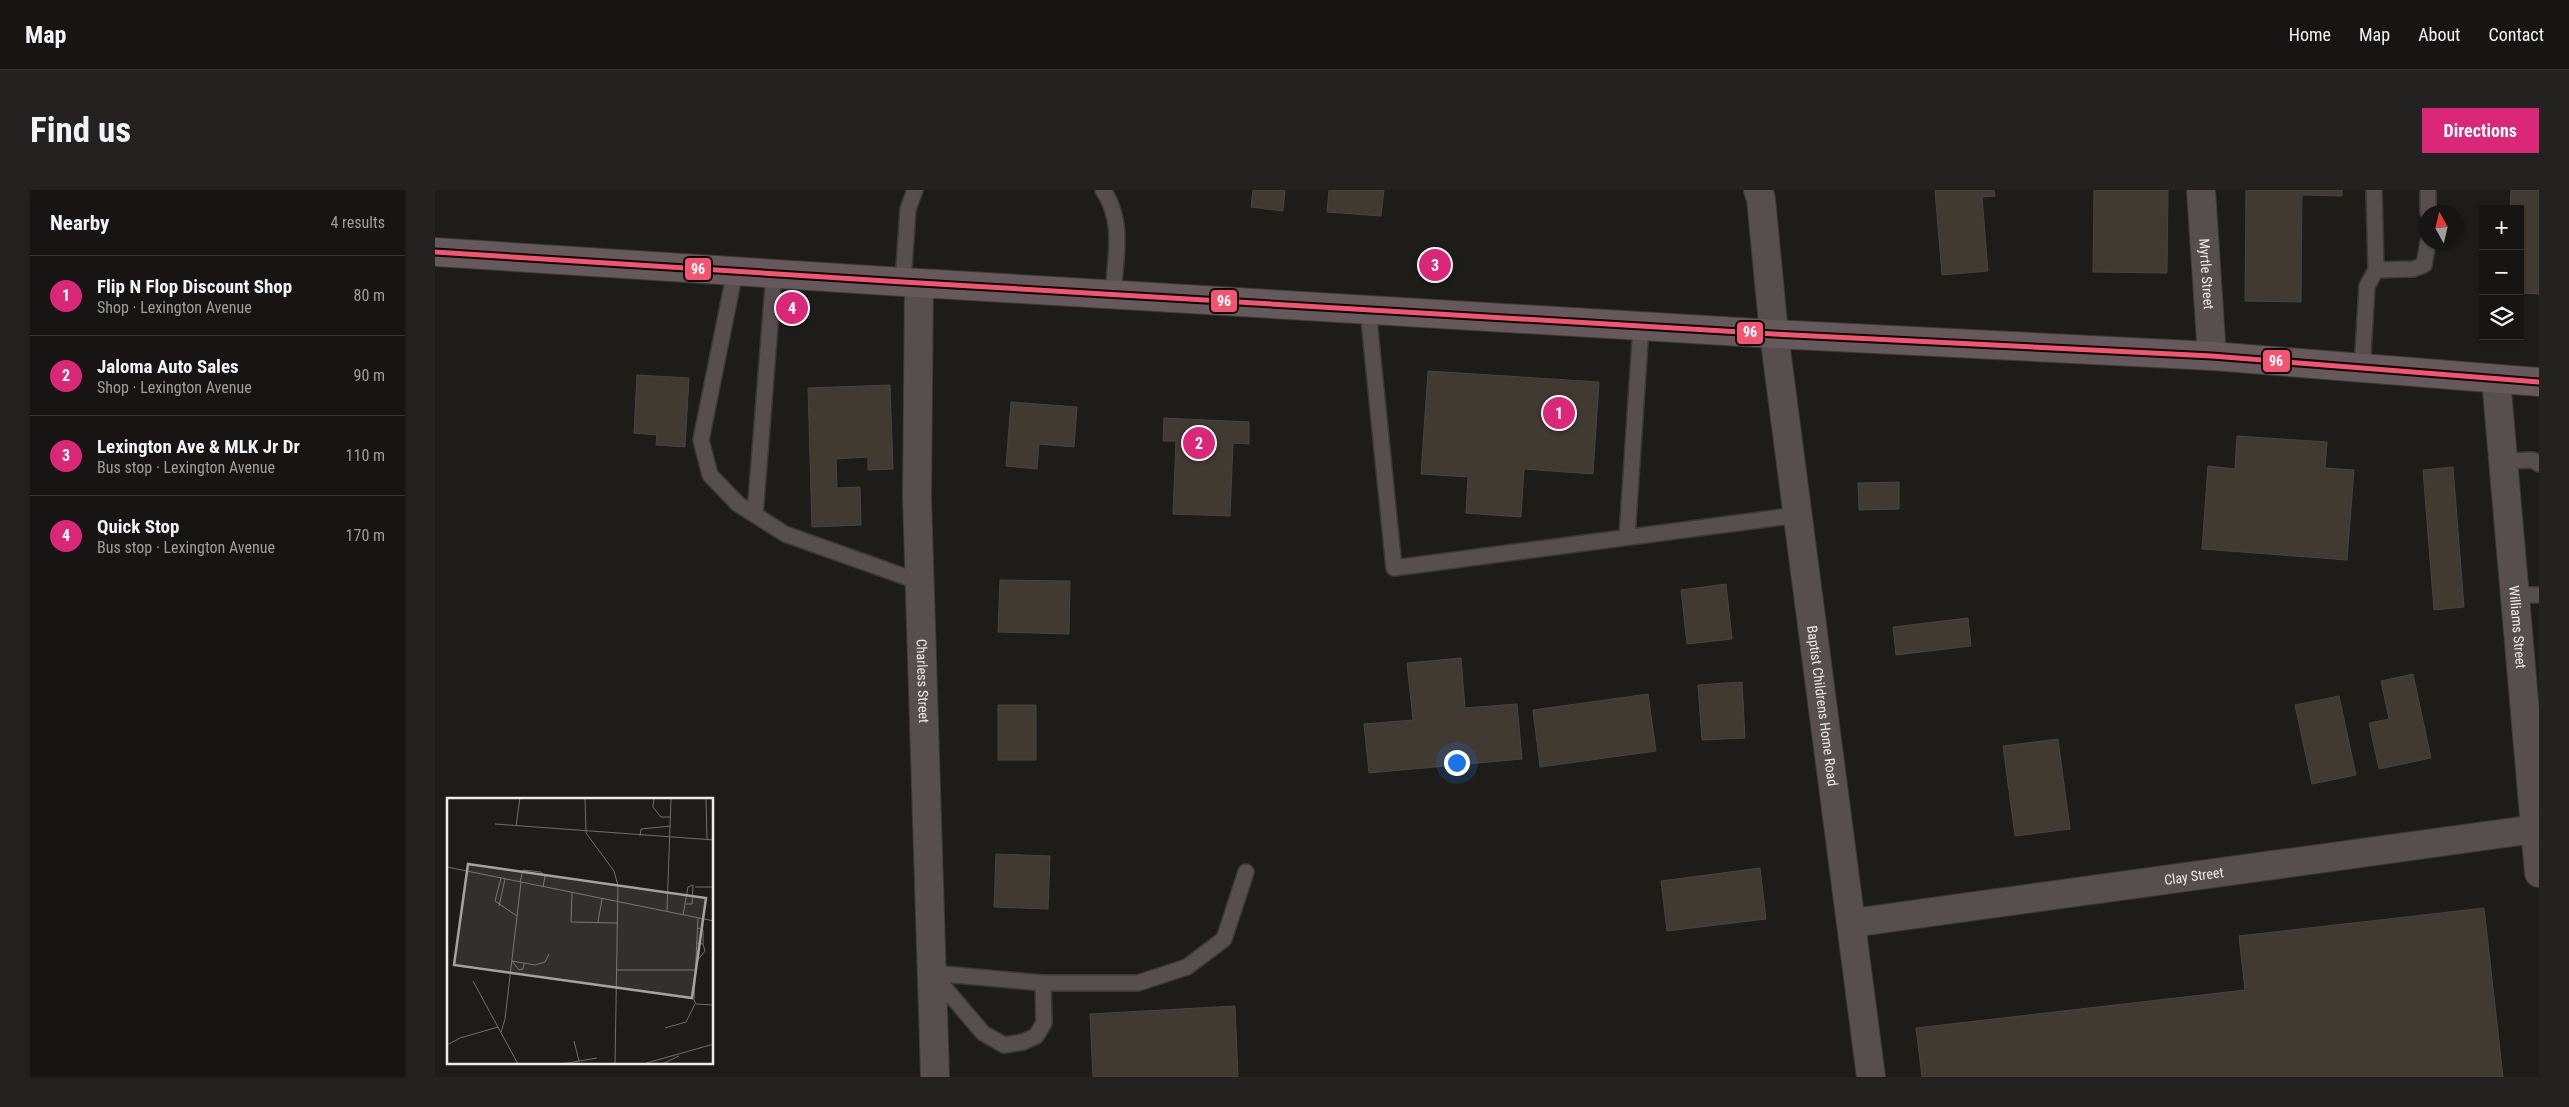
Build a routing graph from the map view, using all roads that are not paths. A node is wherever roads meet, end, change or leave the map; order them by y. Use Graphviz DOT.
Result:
graph roads {
  1 [pos="915,190"];
  2 [pos="1103,190"];
  3 [pos="1758,190"];
  4 [pos="2201,190"];
  5 [pos="2374,190"];
  6 [pos="2429,190"];
  7 [pos="2428,205"];
  8 [pos="2427,250"];
  9 [pos="435,252"];
  10 [pos="2376,270"];
  11 [pos="735,271"];
  12 [pos="774,274"];
  13 [pos="911,283"];
  14 [pos="1113,295"];
  15 [pos="1368,310"];
  16 [pos="1641,326"];
  17 [pos="1774,334"];
  18 [pos="2212,356"];
  19 [pos="2362,368"];
  20 [pos="2496,380"];
  21 [pos="2539,382"];
  22 [pos="2503,461"];
  23 [pos="2539,464"];
  24 [pos="755,514"];
  25 [pos="1798,515"];
  26 [pos="1627,537"];
  27 [pos="920,582"];
  28 [pos="2527,595"];
  29 [pos="2534,755"];
  30 [pos="2535,829"];
  31 [pos="1246,872"];
  32 [pos="2539,873"];
  33 [pos="1852,923"];
  34 [pos="932,973"];
  35 [pos="1043,983"];
  36 [pos="935,1077"];
  37 [pos="1871,1077"];
  1 -- 13 [label="lane"];
  2 -- 14 [label="lane"];
  3 -- 17 [label="street, Baptist Childrens Home Road"];
  4 -- 18 [label="street, Myrtle Street"];
  5 -- 10 [label="lane"];
  6 -- 7 [label="lane"];
  8 -- 10 [label="lane"];
  9 -- 11 [label="main road"];
  10 -- 19 [label="lane"];
  11 -- 12 [label="main road"];
  11 -- 24 [label="lane"];
  12 -- 13 [label="main road"];
  12 -- 24 [label="lane"];
  13 -- 14 [label="main road"];
  13 -- 27 [label="street, Charless Street"];
  14 -- 15 [label="main road"];
  15 -- 16 [label="main road"];
  15 -- 26 [label="lane"];
  16 -- 17 [label="main road"];
  16 -- 26 [label="lane"];
  17 -- 18 [label="main road"];
  17 -- 25 [label="street, Baptist Childrens Home Road"];
  18 -- 19 [label="main road"];
  19 -- 20 [label="main road"];
  20 -- 21 [label="main road"];
  20 -- 22 [label="street, Williams Street"];
  22 -- 23 [label="lane"];
  22 -- 28 [label="street, Williams Street"];
  24 -- 27 [label="lane"];
  25 -- 26 [label="lane"];
  25 -- 33 [label="street, Baptist Childrens Home Road"];
  27 -- 34 [label="street, Charless Street"];
  28 -- 29 [label="street, Williams Street"];
  29 -- 30 [label="street, Williams Street"];
  30 -- 32 [label="street, Williams Street"];
  30 -- 33 [label="street, Clay Street"];
  31 -- 35 [label="lane"];
  33 -- 37 [label="street, Baptist Childrens Home Road"];
  34 -- 35 [label="lane"];
  34 -- 35 [label="lane"];
  34 -- 36 [label="street, Charless Street"];
}
